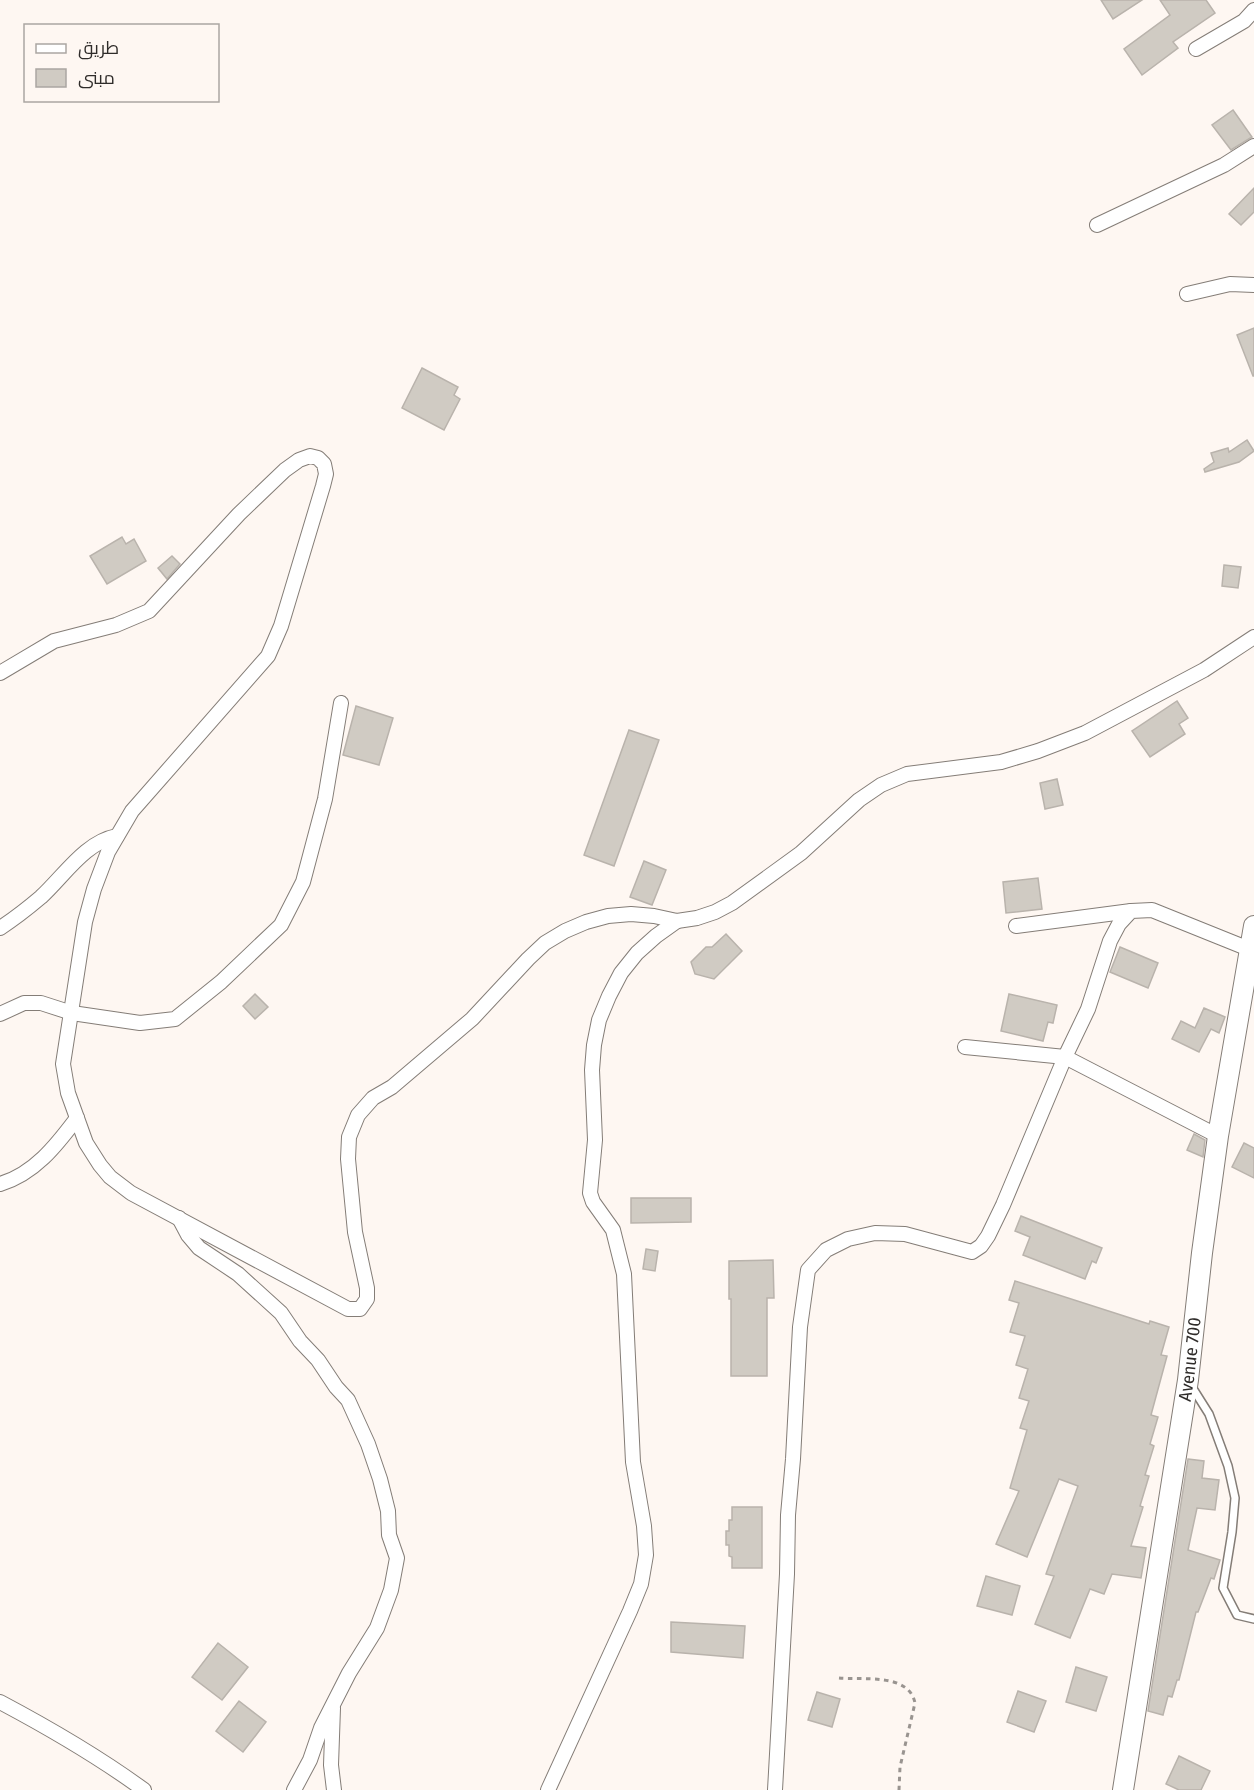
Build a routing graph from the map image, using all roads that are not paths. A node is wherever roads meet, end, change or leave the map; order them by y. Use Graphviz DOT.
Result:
graph roads {
  1 [pos="1254,10"];
  2 [pos="1196,50"];
  3 [pos="1254,146"];
  4 [pos="1097,225"];
  5 [pos="1254,285"];
  6 [pos="1187,294"];
  7 [pos="1254,637"];
  8 [pos="0,673"];
  9 [pos="341,703"];
  10 [pos="117,836"];
  11 [pos="1131,911"];
  12 [pos="677,921"];
  13 [pos="1016,926"];
  14 [pos="1254,926"];
  15 [pos="0,928"];
  16 [pos="1249,950"];
  17 [pos="72,1013"];
  18 [pos="0,1014"];
  19 [pos="965,1047"];
  20 [pos="1065,1057"];
  21 [pos="77,1119"];
  22 [pos="1218,1136"];
  23 [pos="0,1184"];
  24 [pos="179,1218"];
  25 [pos="1188,1380"];
  26 [pos="1254,1619"];
  27 [pos="0,1702"];
  28 [pos="333,1707"];
  29 [pos="144,1790"];
  30 [pos="294,1790"];
  31 [pos="334,1790"];
  32 [pos="548,1790"];
  33 [pos="775,1790"];
  34 [pos="1123,1790"];
  1 -- 2 [label="street"];
  3 -- 4 [label="street"];
  5 -- 6 [label="street"];
  7 -- 12 [label="street"];
  8 -- 10 [label="street"];
  9 -- 17 [label="street"];
  10 -- 15 [label="street"];
  10 -- 17 [label="street"];
  11 -- 13 [label="street"];
  11 -- 16 [label="street"];
  11 -- 20 [label="street"];
  12 -- 24 [label="street"];
  12 -- 32 [label="street"];
  14 -- 16 [label="main road, Avenue 700"];
  16 -- 22 [label="main road, Avenue 700"];
  17 -- 18 [label="street"];
  17 -- 21 [label="street"];
  19 -- 20 [label="street"];
  20 -- 22 [label="street"];
  20 -- 33 [label="street"];
  21 -- 23 [label="street"];
  21 -- 24 [label="street"];
  22 -- 25 [label="main road, Avenue 700"];
  24 -- 28 [label="street"];
  25 -- 26 [label="lane"];
  25 -- 34 [label="main road, Avenue 700"];
  27 -- 29 [label="street"];
  28 -- 30 [label="street"];
  28 -- 31 [label="street"];
}
